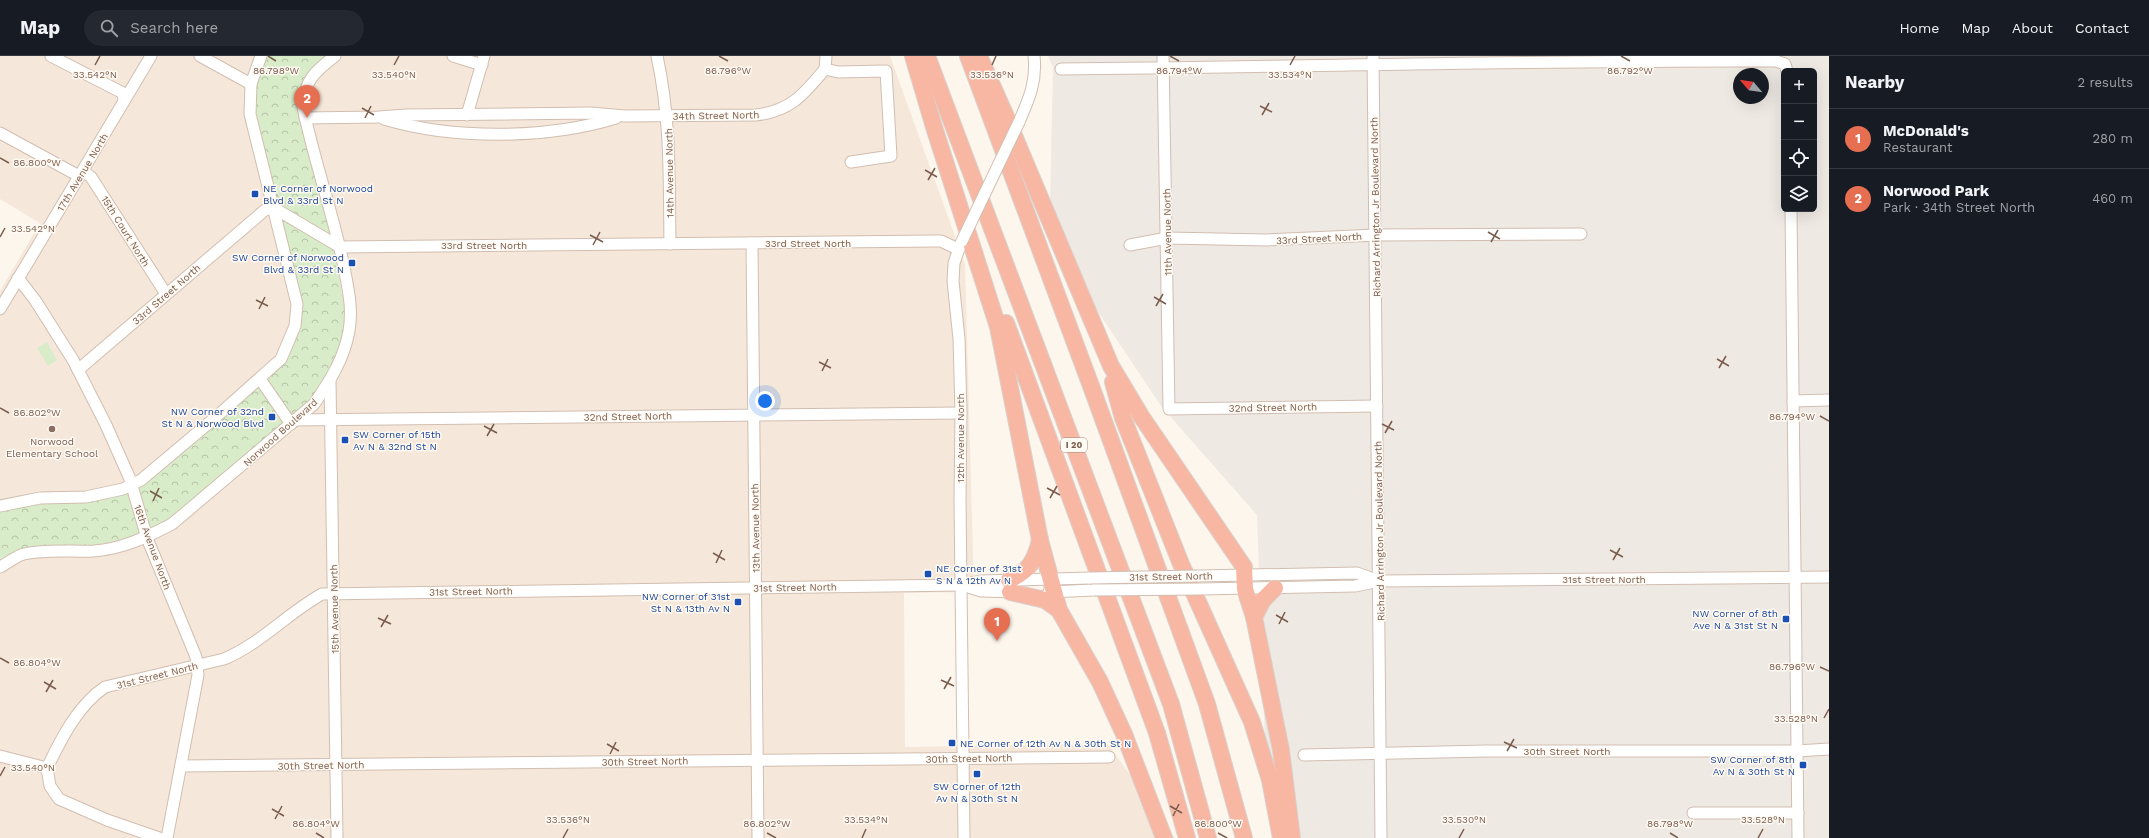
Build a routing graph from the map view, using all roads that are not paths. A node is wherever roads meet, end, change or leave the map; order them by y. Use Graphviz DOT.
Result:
graph roads {
  1 [pos="51,56"];
  2 [pos="151,56"];
  3 [pos="200,56"];
  4 [pos="261,56"];
  5 [pos="335,56"];
  6 [pos="453,56"];
  7 [pos="657,56"];
  8 [pos="826,56"];
  9 [pos="913,56"];
  10 [pos="927,56"];
  11 [pos="968,56"];
  12 [pos="979,56"];
  13 [pos="1034,56"];
  14 [pos="1163,56"];
  15 [pos="1683,58"];
  16 [pos="68,60"];
  17 [pos="483,60"];
  18 [pos="1373,60"];
  19 [pos="1163,68"];
  20 [pos="1786,68"];
  21 [pos="825,69"];
  22 [pos="1061,69"];
  23 [pos="250,84"];
  24 [pos="124,101"];
  25 [pos="467,115"];
  26 [pos="625,116"];
  27 [pos="668,116"];
  28 [pos="379,117"];
  29 [pos="305,118"];
  30 [pos="0,132"];
  31 [pos="938,142"];
  32 [pos="851,162"];
  33 [pos="81,174"];
  34 [pos="274,208"];
  35 [pos="1791,212"];
  36 [pos="1581,234"];
  37 [pos="1376,235"];
  38 [pos="1167,238"];
  39 [pos="752,243"];
  40 [pos="670,244"];
  41 [pos="960,245"];
  42 [pos="1130,245"];
  43 [pos="340,247"];
  44 [pos="18,278"];
  45 [pos="166,294"];
  46 [pos="0,309"];
  47 [pos="1102,344"];
  48 [pos="78,370"];
  49 [pos="260,379"];
  50 [pos="330,381"];
  51 [pos="1829,400"];
  52 [pos="1793,401"];
  53 [pos="1377,406"];
  54 [pos="1169,409"];
  55 [pos="961,412"];
  56 [pos="753,415"];
  57 [pos="331,420"];
  58 [pos="293,422"];
  59 [pos="131,485"];
  60 [pos="0,506"];
  61 [pos="147,538"];
  62 [pos="1040,540"];
  63 [pos="0,567"];
  64 [pos="1796,577"];
  65 [pos="1829,577"];
  66 [pos="1380,581"];
  67 [pos="1245,582"];
  68 [pos="961,585"];
  69 [pos="1052,585"];
  70 [pos="1010,586"];
  71 [pos="755,588"];
  72 [pos="1276,588"];
  73 [pos="334,592"];
  74 [pos="1059,610"];
  75 [pos="1254,617"];
  76 [pos="197,665"];
  77 [pos="1829,749"];
  78 [pos="1797,751"];
  79 [pos="1380,754"];
  80 [pos="1304,755"];
  81 [pos="0,756"];
  82 [pos="1109,757"];
  83 [pos="963,758"];
  84 [pos="757,760"];
  85 [pos="336,764"];
  86 [pos="181,766"];
  87 [pos="47,768"];
  88 [pos="1693,813"];
  89 [pos="1798,813"];
  90 [pos="1291,832"];
  91 [pos="159,838"];
  92 [pos="167,838"];
  93 [pos="337,838"];
  94 [pos="758,838"];
  95 [pos="964,838"];
  96 [pos="1164,838"];
  97 [pos="1187,838"];
  98 [pos="1208,838"];
  99 [pos="1244,838"];
  100 [pos="1281,838"];
  101 [pos="1381,838"];
  102 [pos="1798,838"];
  1 -- 16 [label="street"];
  2 -- 24 [label="street, 17th Avenue North"];
  3 -- 23 [label="street"];
  4 -- 23 [label="street"];
  5 -- 29 [label="street, Norwood Boulevard"];
  6 -- 17 [label="street"];
  7 -- 27 [label="street, 14th Avenue North"];
  8 -- 21 [label="street"];
  9 -- 31 [label="highway"];
  10 -- 98 [label="highway, I 20"];
  11 -- 99 [label="highway"];
  12 -- 47 [label="highway"];
  13 -- 41 [label="street, 12th Avenue North, bridge"];
  14 -- 19 [label="street, 11th Avenue North"];
  15 -- 18 [label="street"];
  15 -- 20 [label="street"];
  16 -- 24 [label="street"];
  17 -- 25 [label="street"];
  18 -- 19 [label="street"];
  18 -- 37 [label="street, Richard Arrington Jr Boulevard North"];
  19 -- 22 [label="street"];
  19 -- 38 [label="street, 11th Avenue North"];
  21 -- 27 [label="street, 34th Street North"];
  21 -- 32 [label="street"];
  23 -- 34 [label="street"];
  24 -- 33 [label="street, 17th Avenue North"];
  25 -- 26 [label="street, 34th Street North"];
  25 -- 28 [label="street, 34th Street North"];
  26 -- 27 [label="street, 34th Street North"];
  26 -- 28 [label="street, 34th Street North"];
  27 -- 40 [label="street, 14th Avenue North"];
  28 -- 29 [label="street, 34th Street North"];
  29 -- 43 [label="street, Norwood Boulevard"];
  30 -- 33 [label="street"];
  31 -- 62 [label="highway"];
  31 -- 97 [label="highway"];
  33 -- 44 [label="street, 17th Avenue North"];
  33 -- 45 [label="street, 15th Court North"];
  34 -- 43 [label="street"];
  34 -- 45 [label="street, 33rd Street North"];
  34 -- 49 [label="street"];
  35 -- 52 [label="street"];
  36 -- 37 [label="street, 33rd Street North"];
  37 -- 38 [label="street, 33rd Street North"];
  37 -- 53 [label="street, Richard Arrington Jr Boulevard North"];
  38 -- 42 [label="street, 33rd Street North"];
  38 -- 54 [label="street, 11th Avenue North"];
  39 -- 40 [label="street, 33rd Street North"];
  39 -- 41 [label="street, 33rd Street North"];
  39 -- 56 [label="street, 13th Avenue North"];
  40 -- 43 [label="street, 33rd Street North"];
  41 -- 55 [label="street, 12th Avenue North"];
  43 -- 50 [label="street, Norwood Boulevard"];
  44 -- 46 [label="street, 17th Avenue North"];
  44 -- 48 [label="street, 16th Avenue North"];
  45 -- 48 [label="street, 33rd Street North"];
  47 -- 67 [label="highway"];
  47 -- 100 [label="highway"];
  48 -- 59 [label="street, 16th Avenue North"];
  49 -- 58 [label="street"];
  49 -- 59 [label="street"];
  50 -- 57 [label="street, 15th Avenue North"];
  50 -- 58 [label="street, Norwood Boulevard"];
  51 -- 52 [label="street"];
  52 -- 64 [label="street"];
  53 -- 54 [label="street, 32nd Street North"];
  53 -- 66 [label="street, Richard Arrington Jr Boulevard North"];
  55 -- 56 [label="street, 32nd Street North"];
  55 -- 68 [label="street, 12th Avenue North"];
  56 -- 57 [label="street, 32nd Street North"];
  56 -- 71 [label="street, 13th Avenue North"];
  57 -- 58 [label="street, 32nd Street North"];
  57 -- 73 [label="street, 15th Avenue North"];
  58 -- 61 [label="street, Norwood Boulevard"];
  59 -- 60 [label="street"];
  59 -- 61 [label="street, 16th Avenue North"];
  61 -- 63 [label="street, Norwood Boulevard"];
  61 -- 76 [label="street, 16th Avenue North"];
  62 -- 69 [label="highway"];
  62 -- 70 [label="highway"];
  64 -- 65 [label="street, 31st Street North"];
  64 -- 66 [label="street, 31st Street North"];
  64 -- 78 [label="street"];
  66 -- 67 [label="street, 31st Street North"];
  66 -- 72 [label="street, 31st Street North"];
  66 -- 79 [label="street, Richard Arrington Jr Boulevard North"];
  67 -- 69 [label="street, 31st Street North, bridge"];
  67 -- 69 [label="street, 31st Street North, bridge"];
  67 -- 72 [label="street, 31st Street North"];
  67 -- 75 [label="highway"];
  68 -- 70 [label="street, 31st Street North"];
  68 -- 71 [label="street, 31st Street North"];
  68 -- 83 [label="street, 12th Avenue North"];
  69 -- 70 [label="street, 31st Street North"];
  69 -- 74 [label="highway"];
  70 -- 74 [label="highway"];
  71 -- 73 [label="street, 31st Street North"];
  71 -- 84 [label="street, 13th Avenue North"];
  72 -- 75 [label="highway"];
  73 -- 76 [label="street, 31st Street North"];
  73 -- 85 [label="street, 15th Avenue North"];
  74 -- 96 [label="highway"];
  75 -- 90 [label="highway"];
  76 -- 86 [label="street, 16th Avenue North"];
  76 -- 87 [label="street, 31st Street North"];
  77 -- 78 [label="street, 30th Street North"];
  78 -- 79 [label="street, 30th Street North"];
  78 -- 89 [label="street"];
  79 -- 80 [label="street, 30th Street North"];
  79 -- 101 [label="street, Richard Arrington Jr Boulevard North"];
  81 -- 87 [label="street"];
  82 -- 83 [label="street, 30th Street North"];
  83 -- 84 [label="street, 30th Street North"];
  83 -- 95 [label="street, 12th Avenue North"];
  84 -- 85 [label="street, 30th Street North"];
  84 -- 94 [label="street, 13th Avenue North"];
  85 -- 86 [label="street, 30th Street North"];
  85 -- 93 [label="street, 15th Avenue North"];
  86 -- 92 [label="street, 16th Avenue North"];
  87 -- 91 [label="street"];
  88 -- 89 [label="street"];
  89 -- 102 [label="street"];
}
